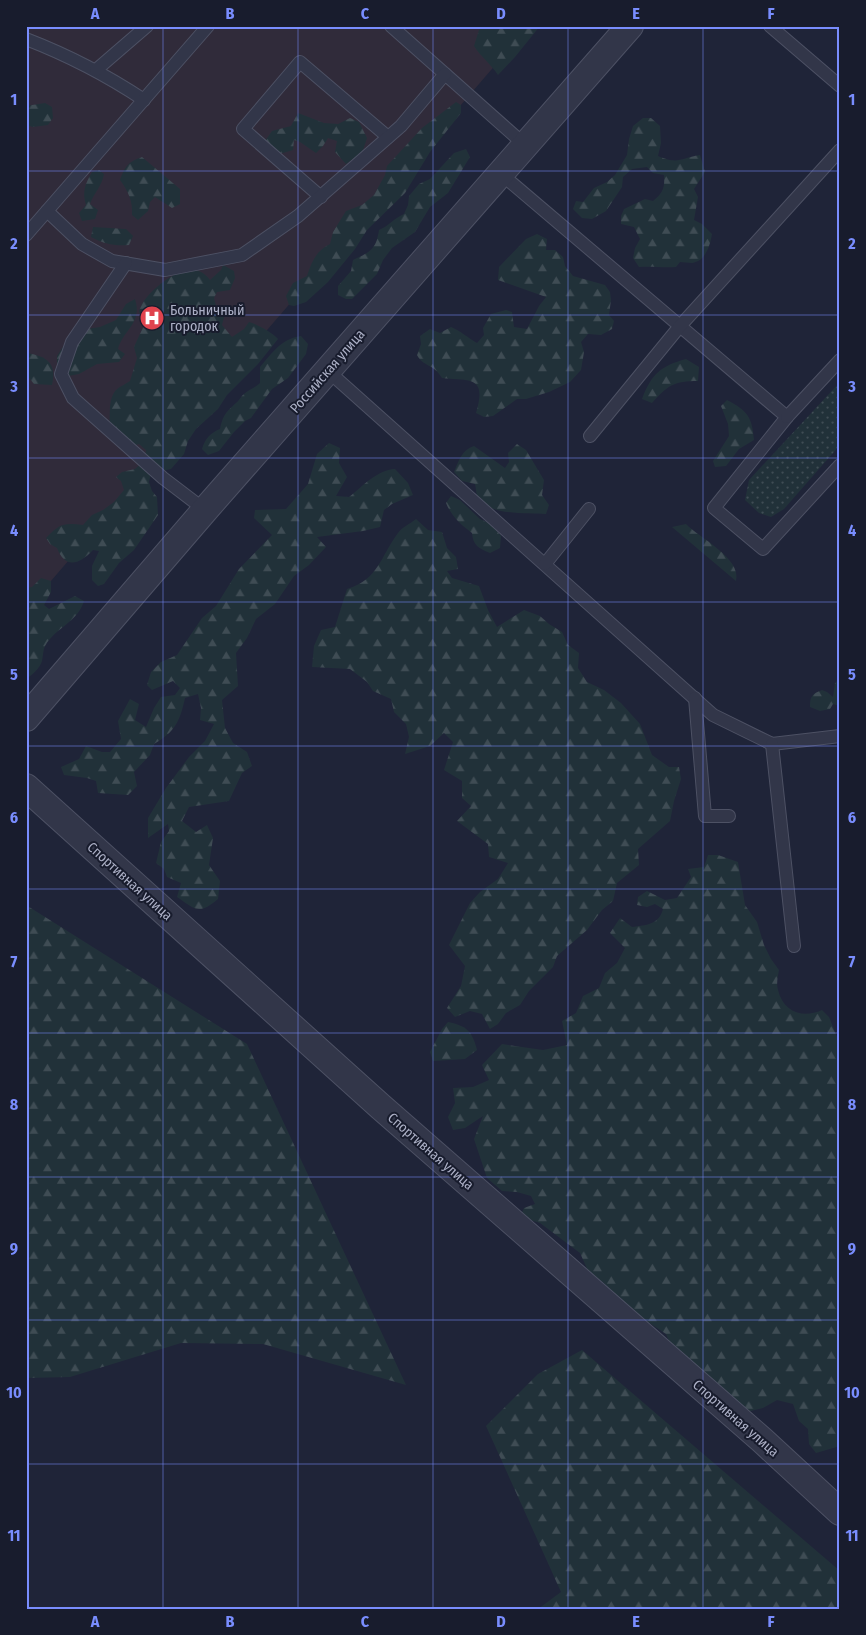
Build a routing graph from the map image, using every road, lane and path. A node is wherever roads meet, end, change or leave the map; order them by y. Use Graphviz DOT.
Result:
graph roads {
  1 [pos="147,26"];
  2 [pos="208,26"];
  3 [pos="391,26"];
  4 [pos="630,26"];
  5 [pos="770,26"];
  6 [pos="26,39"];
  7 [pos="96,70"];
  8 [pos="445,74"];
  9 [pos="840,86"];
  10 [pos="144,100"];
  11 [pos="388,137"];
  12 [pos="525,145"];
  13 [pos="840,150"];
  14 [pos="500,173"];
  15 [pos="320,196"];
  16 [pos="47,211"];
  17 [pos="26,235"];
  18 [pos="126,263"];
  19 [pos="680,326"];
  20 [pos="840,360"];
  21 [pos="328,371"];
  22 [pos="788,417"];
  23 [pos="590,436"];
  24 [pos="840,465"];
  25 [pos="589,509"];
  26 [pos="205,510"];
  27 [pos="545,564"];
  28 [pos="695,698"];
  29 [pos="26,718"];
  30 [pos="840,736"];
  31 [pos="772,744"];
  32 [pos="26,787"];
  33 [pos="729,816"];
  34 [pos="794,946"];
  35 [pos="840,1512"];
  1 -- 7 [label="lane"];
  2 -- 10 [label="lane"];
  3 -- 8 [label="lane"];
  4 -- 12 [label="street, Российская улица"];
  5 -- 9 [label="lane"];
  6 -- 7 [label="lane"];
  7 -- 10 [label="lane"];
  8 -- 11 [label="lane"];
  8 -- 12 [label="lane"];
  10 -- 16 [label="lane"];
  11 -- 15 [label="lane"];
  11 -- 15 [label="lane"];
  12 -- 14 [label="street, Российская улица"];
  13 -- 19 [label="lane"];
  14 -- 19 [label="lane"];
  14 -- 21 [label="street, Российская улица"];
  15 -- 18 [label="lane"];
  16 -- 17 [label="lane"];
  16 -- 18 [label="lane"];
  18 -- 26 [label="lane"];
  19 -- 22 [label="lane"];
  19 -- 23 [label="lane"];
  20 -- 22 [label="lane"];
  21 -- 26 [label="street, Российская улица"];
  21 -- 27 [label="lane"];
  22 -- 24 [label="lane"];
  25 -- 27 [label="lane"];
  26 -- 29 [label="street, Российская улица"];
  27 -- 28 [label="lane"];
  28 -- 31 [label="lane"];
  28 -- 33 [label="lane"];
  30 -- 31 [label="lane"];
  31 -- 34 [label="lane"];
  32 -- 35 [label="street, Спортивная улица"];
}
